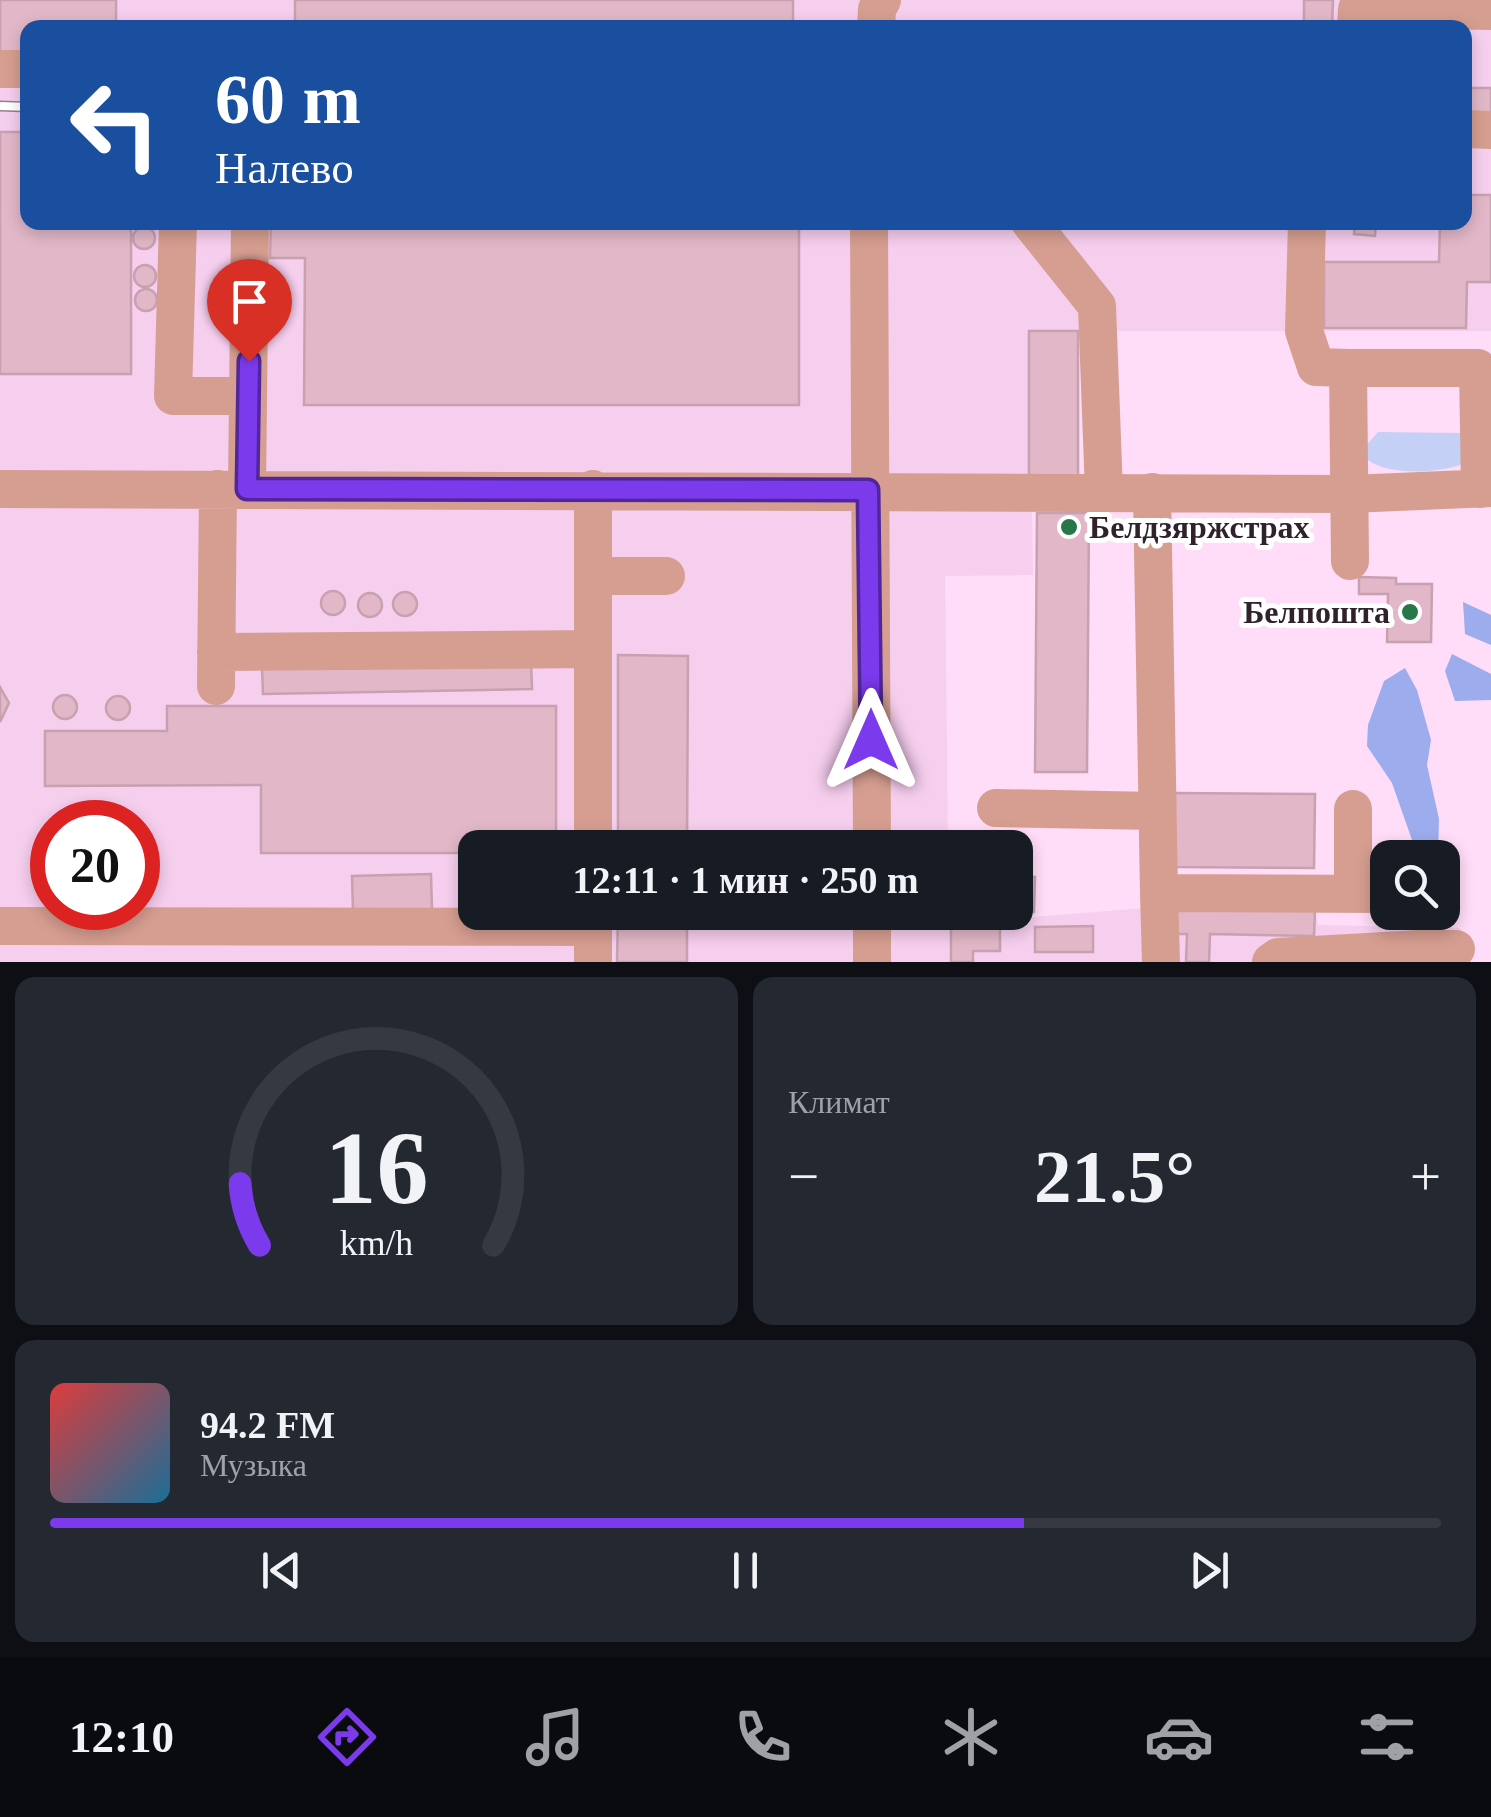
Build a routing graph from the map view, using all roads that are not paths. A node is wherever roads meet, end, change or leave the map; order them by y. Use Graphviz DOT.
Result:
graph roads {
  1 [pos="1490,11"];
  2 [pos="1356,20"];
  3 [pos="178,230"];
  4 [pos="250,230"];
  5 [pos="869,230"];
  6 [pos="1036,230"];
  7 [pos="1307,230"];
  8 [pos="1348,368"];
  9 [pos="1484,368"];
  10 [pos="248,396"];
  11 [pos="1486,488"];
  12 [pos="0,489"];
  13 [pos="232,489"];
  14 [pos="593,489"];
  15 [pos="868,490"];
  16 [pos="1104,492"];
  17 [pos="1152,492"];
  18 [pos="1350,494"];
  19 [pos="1350,560"];
  20 [pos="593,576"];
  21 [pos="666,576"];
  22 [pos="593,649"];
  23 [pos="996,808"];
  24 [pos="1352,809"];
  25 [pos="1156,810"];
  26 [pos="593,830"];
  27 [pos="872,830"];
  28 [pos="1159,893"];
  29 [pos="1370,894"];
  30 [pos="0,926"];
  31 [pos="872,930"];
  32 [pos="593,934"];
  33 [pos="401,944"];
  34 [pos="1432,953"];
  35 [pos="872,962"];
  36 [pos="1161,962"];
  37 [pos="1271,962"];
  1 -- 2 [label="lane"];
  3 -- 10 [label="lane"];
  4 -- 10 [label="lane"];
  5 -- 15 [label="lane"];
  6 -- 16 [label="lane"];
  7 -- 8 [label="lane"];
  8 -- 9 [label="lane"];
  8 -- 18 [label="lane"];
  9 -- 11 [label="lane"];
  10 -- 13 [label="lane"];
  11 -- 18 [label="lane"];
  12 -- 13 [label="lane"];
  13 -- 14 [label="lane"];
  13 -- 22 [label="lane"];
  14 -- 15 [label="lane"];
  14 -- 20 [label="lane"];
  15 -- 16 [label="lane"];
  15 -- 27 [label="lane"];
  16 -- 17 [label="lane"];
  17 -- 18 [label="lane"];
  17 -- 25 [label="lane"];
  18 -- 19 [label="lane"];
  20 -- 21 [label="lane"];
  20 -- 22 [label="lane"];
  22 -- 26 [label="lane"];
  23 -- 25 [label="lane"];
  24 -- 29 [label="lane"];
  25 -- 28 [label="lane"];
  28 -- 29 [label="lane"];
  28 -- 36 [label="lane"];
  30 -- 33 [label="lane"];
  31 -- 35 [label="lane"];
  32 -- 33 [label="lane"];
  34 -- 37 [label="lane"];
}
